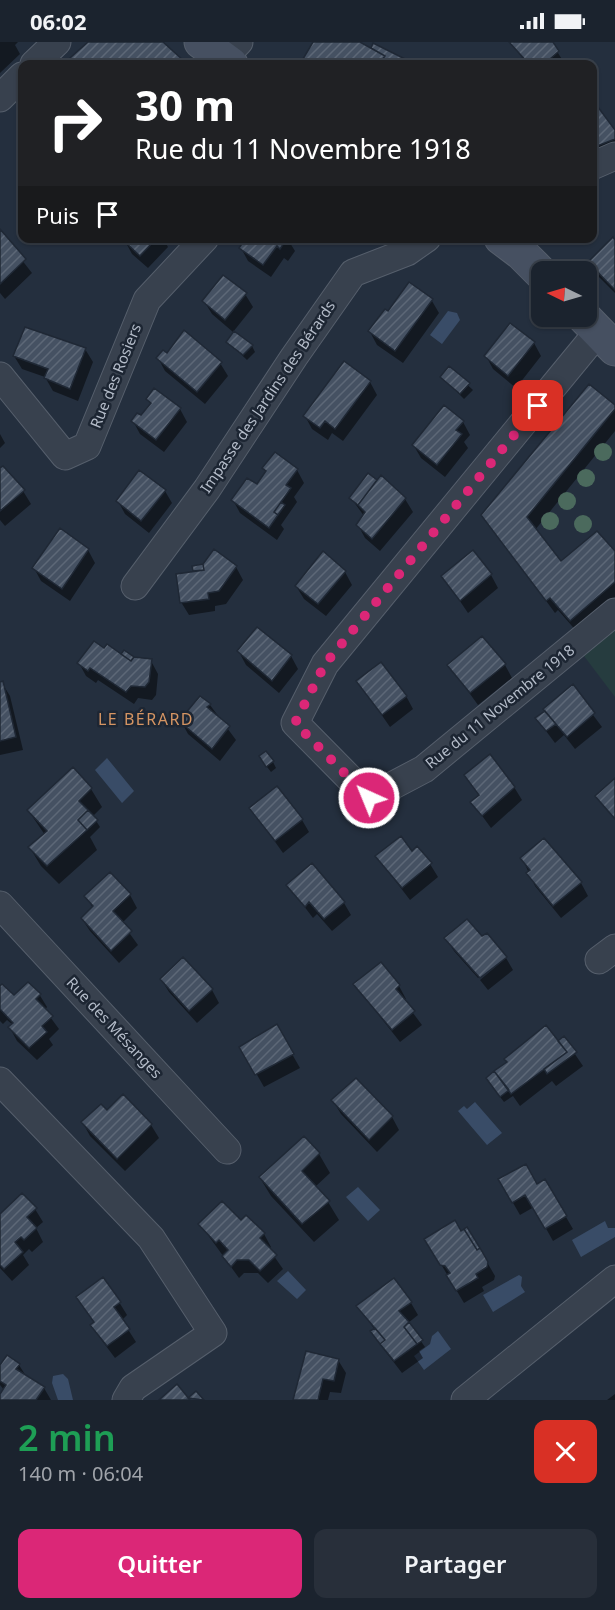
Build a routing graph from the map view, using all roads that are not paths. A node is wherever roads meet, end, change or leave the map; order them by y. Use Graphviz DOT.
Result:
graph roads {
  1 [pos="57,42"];
  2 [pos="38,60"];
  3 [pos="18,80"];
  4 [pos="0,98"];
  5 [pos="615,156"];
  6 [pos="597,164"];
  7 [pos="200,243"];
  8 [pos="420,243"];
  9 [pos="508,243"];
  10 [pos="531,263"];
  11 [pos="599,332"];
  12 [pos="0,376"];
  13 [pos="135,586"];
  14 [pos="615,612"];
  15 [pos="0,905"];
  16 [pos="0,1081"];
  17 [pos="227,1150"];
  18 [pos="615,1279"];
  19 [pos="126,1400"];
  20 [pos="465,1400"];
  1 -- 2 [label="street"];
  3 -- 4 [label="street"];
  5 -- 6 [label="street"];
  7 -- 12 [label="street, Rue des Rosiers"];
  8 -- 13 [label="street, Impasse des Jardins des Bérards"];
  9 -- 10 [label="main road"];
  11 -- 14 [label="street, Rue du 11 Novembre 1918"];
  15 -- 17 [label="street, Rue des Mésanges"];
  16 -- 19 [label="street"];
  18 -- 20 [label="street"];
}
